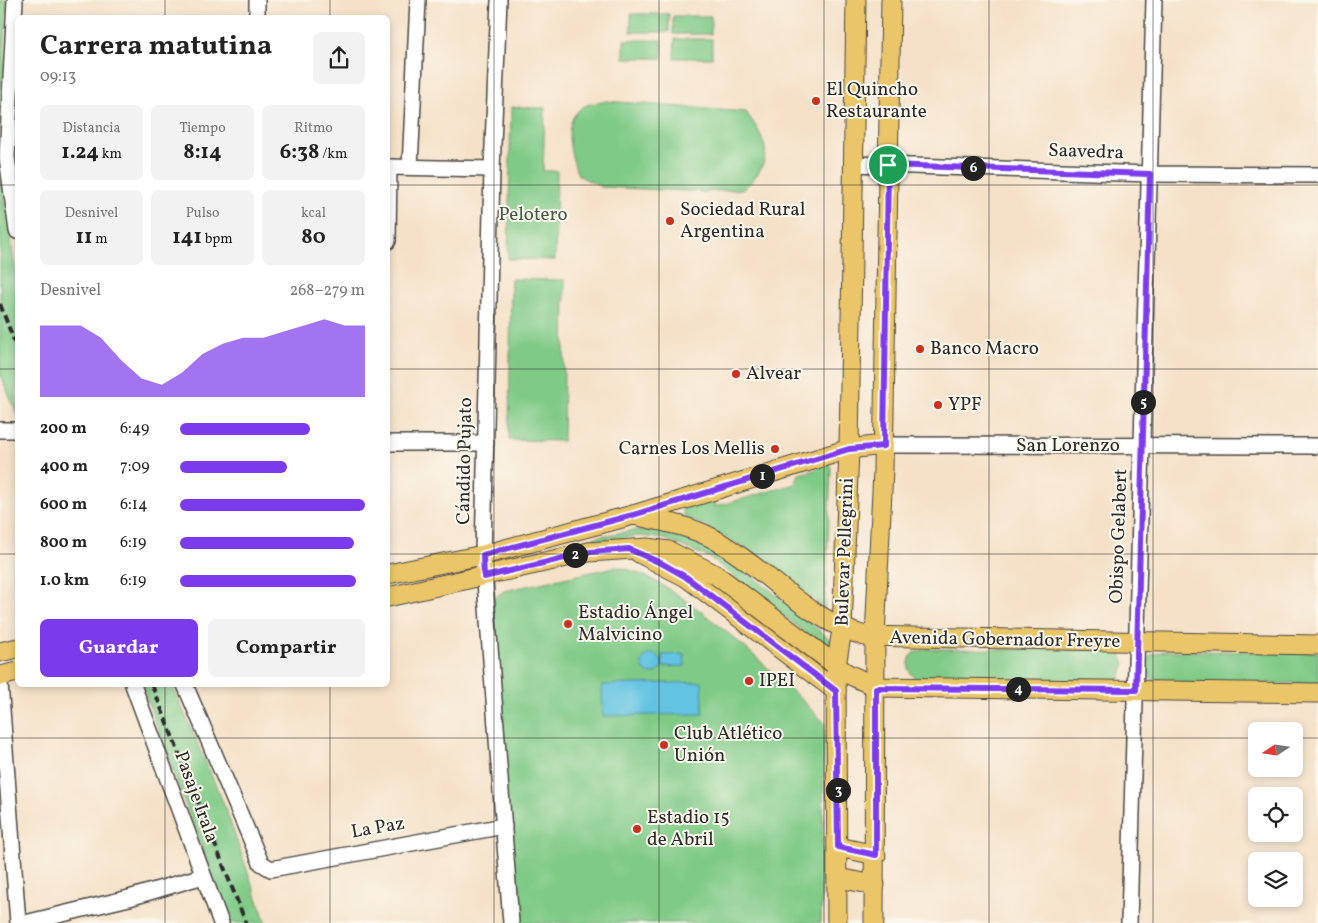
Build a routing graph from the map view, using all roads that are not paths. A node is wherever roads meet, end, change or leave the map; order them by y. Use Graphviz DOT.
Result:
graph roads {
  1 [pos="15,0"];
  2 [pos="257,0"];
  3 [pos="418,0"];
  4 [pos="499,0"];
  5 [pos="856,0"];
  6 [pos="891,0"];
  7 [pos="1154,0"];
  8 [pos="257,15"];
  9 [pos="8,157"];
  10 [pos="852,164"];
  11 [pos="888,165"];
  12 [pos="390,167"];
  13 [pos="410,168"];
  14 [pos="492,169"];
  15 [pos="1150,174"];
  16 [pos="1318,175"];
  17 [pos="15,214"];
  18 [pos="0,430"];
  19 [pos="15,430"];
  20 [pos="390,442"];
  21 [pos="486,444"];
  22 [pos="884,446"];
  23 [pos="1142,446"];
  24 [pos="1318,446"];
  25 [pos="849,449"];
  26 [pos="633,515"];
  27 [pos="629,549"];
  28 [pos="483,555"];
  29 [pos="390,574"];
  30 [pos="484,577"];
  31 [pos="390,596"];
  32 [pos="842,630"];
  33 [pos="875,637"];
  34 [pos="1136,642"];
  35 [pos="1318,645"];
  36 [pos="15,649"];
  37 [pos="0,652"];
  38 [pos="836,666"];
  39 [pos="15,673"];
  40 [pos="0,676"];
  41 [pos="0,683"];
  42 [pos="134,687"];
  43 [pos="185,687"];
  44 [pos="876,688"];
  45 [pos="1136,690"];
  46 [pos="836,691"];
  47 [pos="1318,693"];
  48 [pos="504,826"];
  49 [pos="838,847"];
  50 [pos="876,855"];
  51 [pos="261,863"];
  52 [pos="203,876"];
  53 [pos="838,878"];
  54 [pos="876,886"];
  55 [pos="18,923"];
  56 [pos="25,923"];
  57 [pos="221,923"];
  58 [pos="511,923"];
  59 [pos="837,923"];
  60 [pos="874,923"];
  61 [pos="1129,923"];
  1 -- 9 [label="street"];
  2 -- 8 [label="street"];
  3 -- 13 [label="street"];
  4 -- 14 [label="street, Cándido Pujato"];
  5 -- 10 [label="main road, Bulevar Pellegrini"];
  6 -- 11 [label="main road, Bulevar Pellegrini"];
  7 -- 15 [label="street, Obispo Gelabert"];
  9 -- 17 [label="street"];
  10 -- 11 [label="street, Saavedra"];
  10 -- 25 [label="main road, Bulevar Pellegrini"];
  11 -- 15 [label="street, Saavedra"];
  11 -- 22 [label="main road, Bulevar Pellegrini"];
  12 -- 13 [label="street"];
  13 -- 14 [label="street"];
  14 -- 21 [label="street, Cándido Pujato"];
  15 -- 16 [label="street, Saavedra"];
  15 -- 23 [label="street, Obispo Gelabert"];
  18 -- 19 [label="street"];
  20 -- 21 [label="street"];
  21 -- 28 [label="street, Cándido Pujato"];
  22 -- 23 [label="street, San Lorenzo"];
  22 -- 25 [label="main road, San Lorenzo"];
  22 -- 33 [label="main road, Bulevar Pellegrini"];
  23 -- 24 [label="street, San Lorenzo"];
  23 -- 34 [label="street, Obispo Gelabert"];
  25 -- 26 [label="main road, San Lorenzo"];
  25 -- 32 [label="main road, Bulevar Pellegrini"];
  26 -- 28 [label="main road, San Lorenzo"];
  26 -- 32 [label="main road, Avenida Gobernador Freyre"];
  27 -- 30 [label="main road"];
  27 -- 38 [label="main road"];
  27 -- 46 [label="main road"];
  28 -- 29 [label="main road, San Lorenzo"];
  28 -- 30 [label="street, Cándido Pujato"];
  30 -- 31 [label="main road"];
  30 -- 48 [label="street, Cándido Pujato"];
  32 -- 33 [label="main road, Avenida Gobernador Freyre"];
  32 -- 38 [label="main road, Bulevar Pellegrini"];
  33 -- 34 [label="main road, Avenida Gobernador Freyre"];
  33 -- 44 [label="main road, Bulevar Pellegrini"];
  34 -- 35 [label="main road, Avenida Gobernador Freyre"];
  34 -- 45 [label="street, Obispo Gelabert"];
  36 -- 37 [label="main road"];
  38 -- 44 [label="main road"];
  38 -- 46 [label="main road, Bulevar Pellegrini"];
  39 -- 40 [label="main road"];
  41 -- 55 [label="street"];
  42 -- 52 [label="street, Pasaje Irala"];
  43 -- 51 [label="street, Pasaje Irala"];
  44 -- 45 [label="main road"];
  44 -- 50 [label="main road, Bulevar Pellegrini"];
  45 -- 47 [label="main road"];
  45 -- 61 [label="street, Obispo Gelabert"];
  46 -- 49 [label="main road, Bulevar Pellegrini"];
  48 -- 51 [label="street, La Paz"];
  48 -- 58 [label="street, Cándido Pujato"];
  49 -- 50 [label="main road"];
  49 -- 53 [label="main road, Bulevar Pellegrini"];
  50 -- 54 [label="main road, Bulevar Pellegrini"];
  52 -- 56 [label="street"];
  52 -- 57 [label="street, Pasaje Irala"];
  53 -- 54 [label="main road"];
  53 -- 59 [label="main road, Bulevar Pellegrini"];
  54 -- 60 [label="main road, Bulevar Pellegrini"];
}
